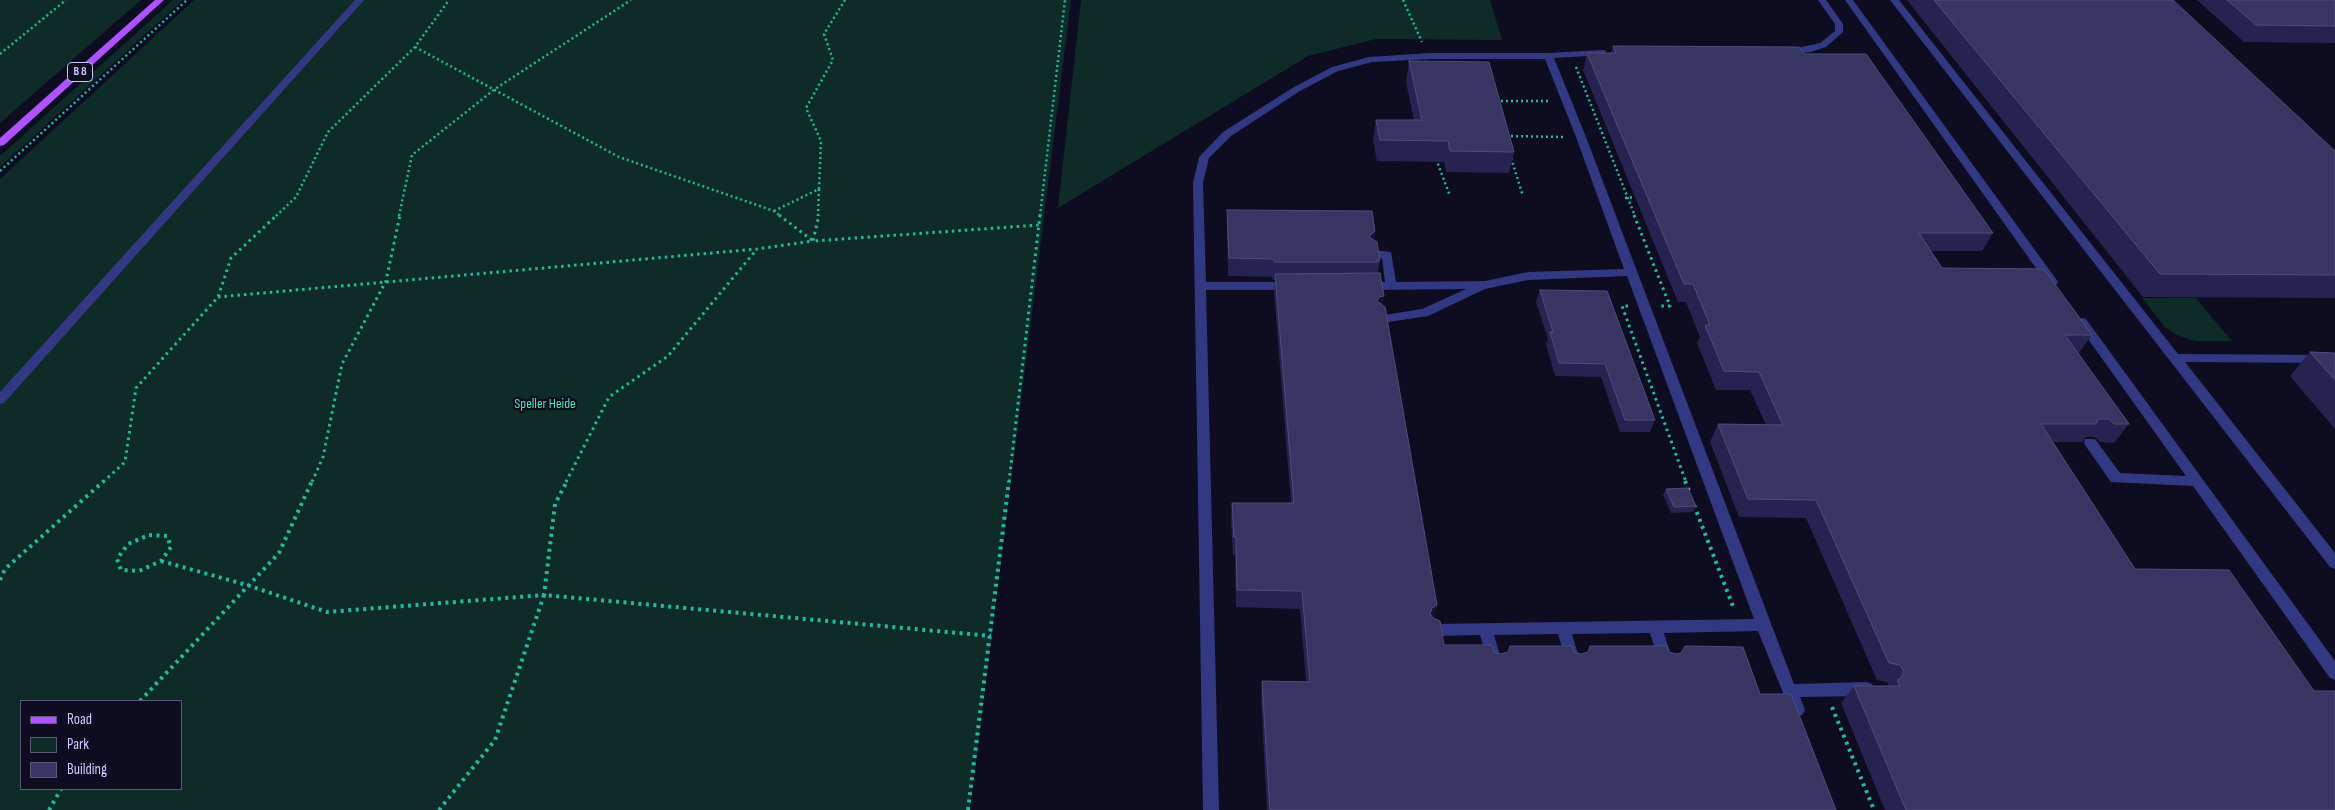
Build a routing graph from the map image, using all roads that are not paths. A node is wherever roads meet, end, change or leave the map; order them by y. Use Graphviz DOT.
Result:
graph roads {
  1 [pos="160,0"];
  2 [pos="360,0"];
  3 [pos="1822,0"];
  4 [pos="1849,0"];
  5 [pos="1894,0"];
  6 [pos="1614,53"];
  7 [pos="1776,54"];
  8 [pos="1548,56"];
  9 [pos="0,144"];
  10 [pos="1374,254"];
  11 [pos="1630,272"];
  12 [pos="1485,285"];
  13 [pos="1201,286"];
  14 [pos="1301,286"];
  15 [pos="1351,286"];
  16 [pos="1390,286"];
  17 [pos="2060,292"];
  18 [pos="2077,316"];
  19 [pos="1382,319"];
  20 [pos="2174,358"];
  21 [pos="2335,359"];
  22 [pos="0,400"];
  23 [pos="2090,442"];
  24 [pos="2195,481"];
  25 [pos="2335,563"];
  26 [pos="1763,625"];
  27 [pos="1655,627"];
  28 [pos="1485,628"];
  29 [pos="1563,628"];
  30 [pos="1434,630"];
  31 [pos="1495,663"];
  32 [pos="1574,663"];
  33 [pos="1667,664"];
  34 [pos="2335,673"];
  35 [pos="1881,689"];
  36 [pos="1789,691"];
  37 [pos="1800,718"];
  38 [pos="1211,810"];
  1 -- 9 [label="main road, B 8"];
  2 -- 22 [label="lane"];
  3 -- 7 [label="lane"];
  4 -- 17 [label="lane"];
  5 -- 20 [label="lane"];
  6 -- 8 [label="lane"];
  8 -- 11 [label="lane"];
  8 -- 13 [label="lane"];
  10 -- 16 [label="lane"];
  11 -- 12 [label="lane"];
  11 -- 26 [label="lane"];
  12 -- 16 [label="lane"];
  12 -- 19 [label="lane"];
  13 -- 14 [label="lane"];
  13 -- 38 [label="lane"];
  15 -- 16 [label="lane"];
  18 -- 24 [label="lane"];
  20 -- 21 [label="lane"];
  20 -- 25 [label="lane"];
  23 -- 24 [label="lane"];
  24 -- 34 [label="lane"];
  26 -- 27 [label="lane"];
  26 -- 36 [label="lane"];
  27 -- 29 [label="lane"];
  27 -- 33 [label="lane"];
  28 -- 29 [label="lane"];
  28 -- 30 [label="lane"];
  28 -- 31 [label="lane"];
  29 -- 32 [label="lane"];
  35 -- 36 [label="lane"];
  36 -- 37 [label="lane"];
}
